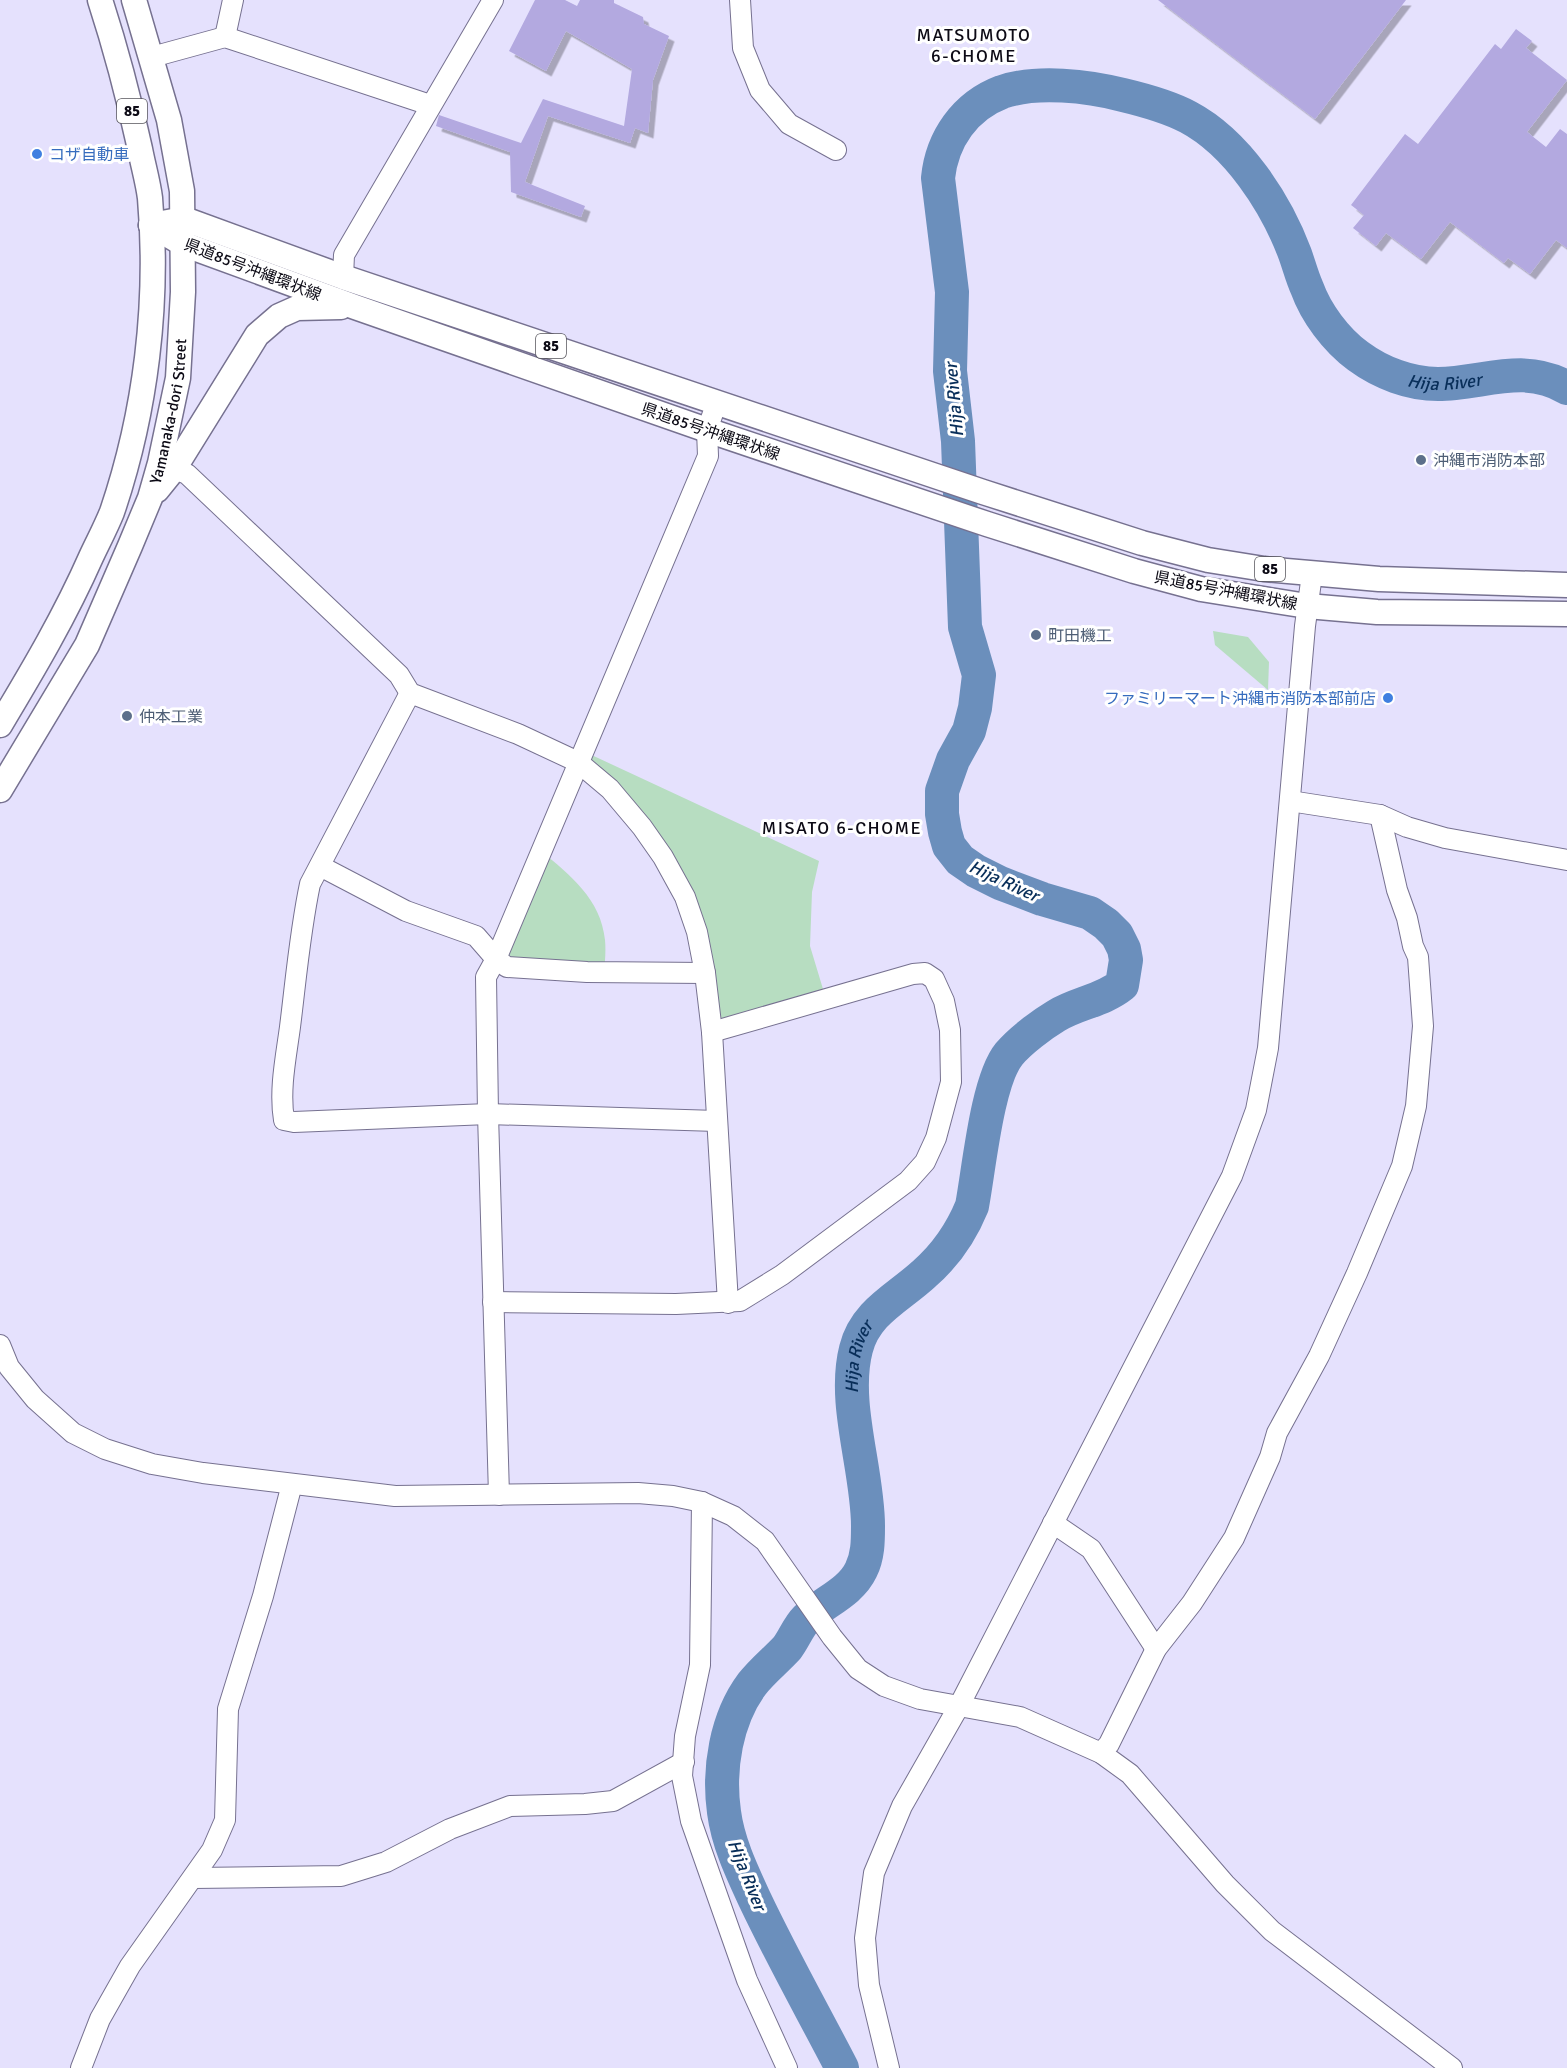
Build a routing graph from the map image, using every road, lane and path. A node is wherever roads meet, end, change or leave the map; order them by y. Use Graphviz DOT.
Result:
graph roads {
  1 [pos="100,0"];
  2 [pos="134,0"];
  3 [pos="233,0"];
  4 [pos="493,0"];
  5 [pos="740,0"];
  6 [pos="225,37"];
  7 [pos="152,57"];
  8 [pos="430,105"];
  9 [pos="836,150"];
  10 [pos="184,219"];
  11 [pos="151,225"];
  12 [pos="183,244"];
  13 [pos="343,277"];
  14 [pos="355,307"];
  15 [pos="717,402"];
  16 [pos="707,430"];
  17 [pos="174,469"];
  18 [pos="150,498"];
  19 [pos="1312,574"];
  20 [pos="1567,585"];
  21 [pos="1307,606"];
  22 [pos="1567,614"];
  23 [pos="410,693"];
  24 [pos="0,725"];
  25 [pos="578,762"];
  26 [pos="0,790"];
  27 [pos="1290,801"];
  28 [pos="1380,815"];
  29 [pos="1567,860"];
  30 [pos="320,866"];
  31 [pos="496,959"];
  32 [pos="705,974"];
  33 [pos="712,1032"];
  34 [pos="488,1114"];
  35 [pos="717,1120"];
  36 [pos="493,1302"];
  37 [pos="728,1303"];
  38 [pos="0,1345"];
  39 [pos="291,1484"];
  40 [pos="499,1496"];
  41 [pos="702,1502"];
  42 [pos="1053,1523"];
  43 [pos="1156,1649"];
  44 [pos="959,1706"];
  45 [pos="1101,1753"];
  46 [pos="684,1762"];
  47 [pos="193,1878"];
  48 [pos="81,2068"];
  49 [pos="787,2068"];
  50 [pos="890,2068"];
  51 [pos="1452,2068"];
  1 -- 11 [label="main road, Yamanaka-dori Street / 85"];
  2 -- 7 [label="main road, Yamanaka-dori Street / 85"];
  3 -- 6 [label="street"];
  4 -- 8 [label="street"];
  5 -- 9 [label="street"];
  6 -- 7 [label="street"];
  6 -- 8 [label="street"];
  7 -- 10 [label="main road, Yamanaka-dori Street / 85"];
  8 -- 13 [label="street"];
  10 -- 11 [label="main road, 県道85号沖縄環状線"];
  10 -- 12 [label="main road, Yamanaka-dori Street / 85"];
  10 -- 13 [label="main road, 県道85号沖縄環状線 / 85"];
  11 -- 12 [label="main road, 県道85号沖縄環状線 / 85"];
  11 -- 24 [label="main road, Yamanaka-dori Street / 85"];
  12 -- 14 [label="main road, 県道85号沖縄環状線 / 85"];
  12 -- 18 [label="main road, Yamanaka-dori Street / 85"];
  13 -- 15 [label="main road, 県道85号沖縄環状線 / 85"];
  14 -- 16 [label="main road, 県道85号沖縄環状線 / 85"];
  14 -- 17 [label="main road"];
  15 -- 16 [label="street"];
  15 -- 19 [label="main road, 県道85号沖縄環状線 / 85"];
  16 -- 21 [label="main road, 県道85号沖縄環状線 / 85"];
  16 -- 25 [label="street"];
  17 -- 18 [label="main road"];
  17 -- 23 [label="street"];
  18 -- 26 [label="main road, Yamanaka-dori Street / 85"];
  19 -- 20 [label="main road, 県道85号沖縄環状線 / 85"];
  19 -- 21 [label="street"];
  21 -- 22 [label="main road, 県道85号沖縄環状線 / 85"];
  21 -- 27 [label="street"];
  23 -- 25 [label="street"];
  23 -- 30 [label="street"];
  25 -- 31 [label="street"];
  25 -- 32 [label="street"];
  27 -- 28 [label="street"];
  27 -- 42 [label="street"];
  28 -- 29 [label="street"];
  28 -- 43 [label="street"];
  30 -- 31 [label="street"];
  30 -- 34 [label="street"];
  31 -- 32 [label="street"];
  31 -- 34 [label="street"];
  32 -- 33 [label="street"];
  33 -- 35 [label="street"];
  33 -- 37 [label="street"];
  34 -- 35 [label="street"];
  34 -- 36 [label="street"];
  35 -- 37 [label="street"];
  36 -- 37 [label="street"];
  36 -- 40 [label="street"];
  38 -- 39 [label="street"];
  39 -- 40 [label="street"];
  39 -- 47 [label="street"];
  40 -- 41 [label="street"];
  41 -- 44 [label="street"];
  41 -- 46 [label="street"];
  42 -- 43 [label="street"];
  42 -- 44 [label="street"];
  43 -- 45 [label="street"];
  44 -- 45 [label="street"];
  44 -- 50 [label="street"];
  45 -- 51 [label="street"];
  46 -- 47 [label="street"];
  46 -- 49 [label="street"];
  47 -- 48 [label="street"];
}
